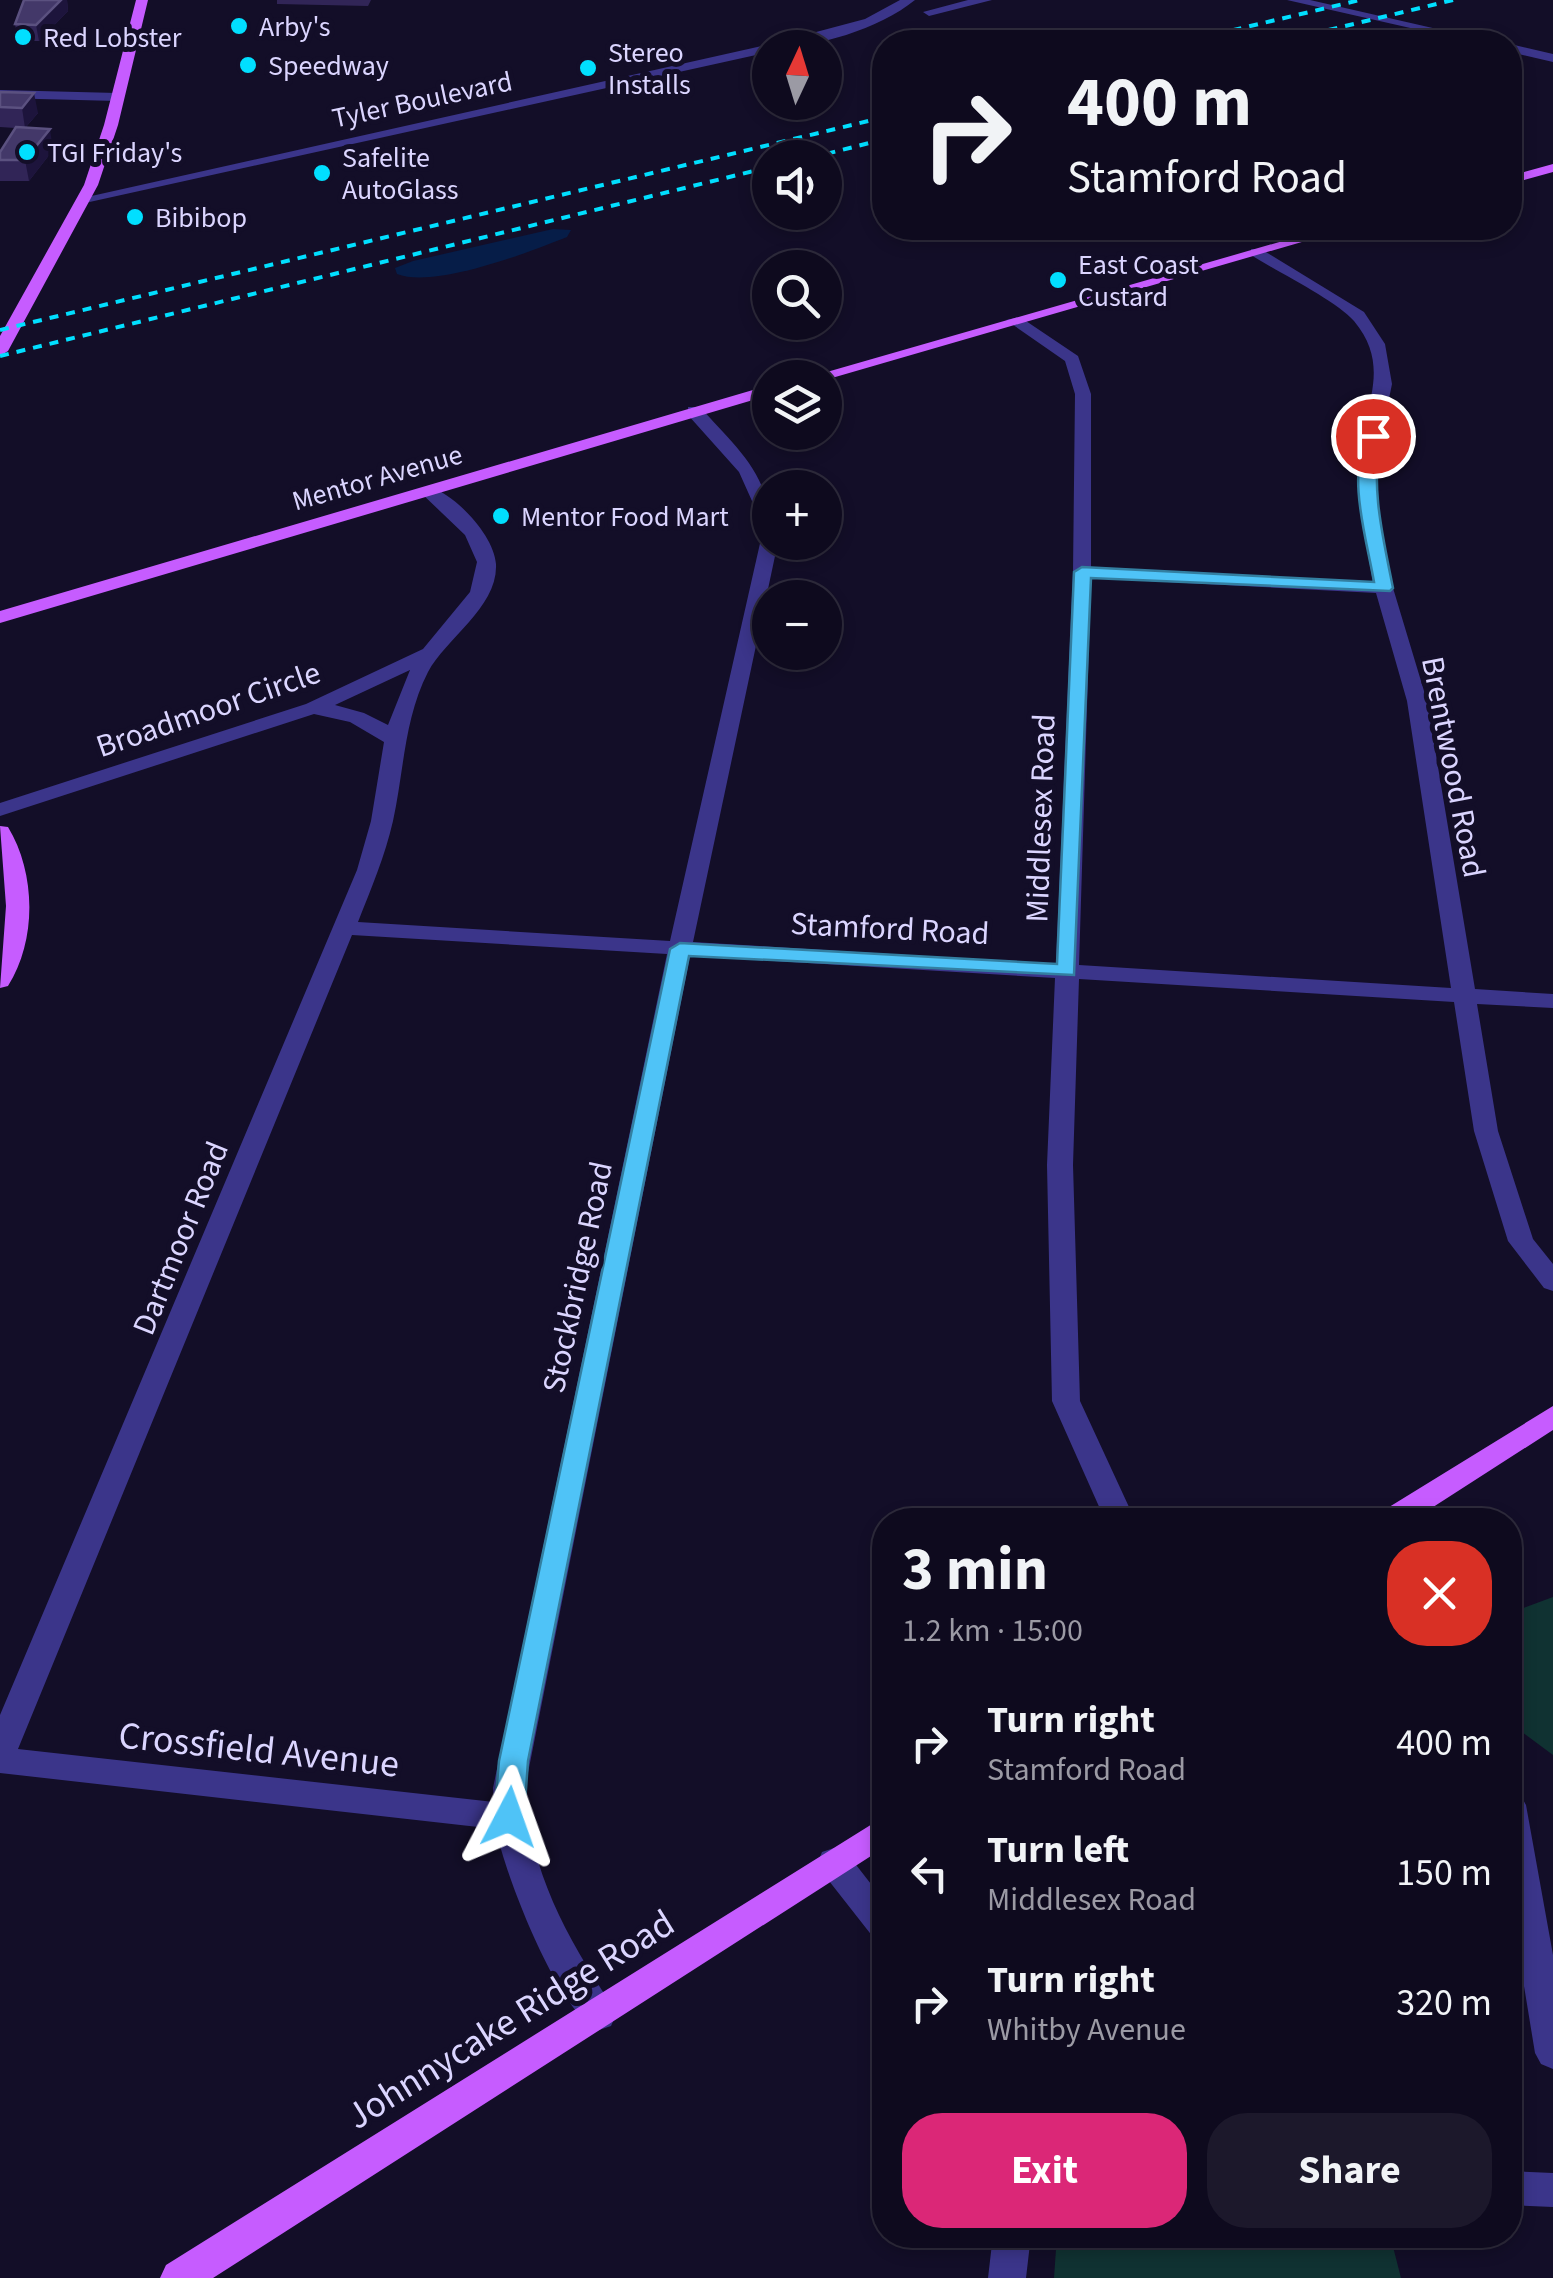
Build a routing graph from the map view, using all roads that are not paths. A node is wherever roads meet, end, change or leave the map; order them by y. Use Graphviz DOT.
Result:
graph roads {
  1 [pos="142,0"];
  2 [pos="909,0"];
  3 [pos="986,0"];
  4 [pos="1292,0"];
  5 [pos="929,12"];
  6 [pos="839,30"];
  7 [pos="1432,30"];
  8 [pos="1522,51"];
  9 [pos="752,52"];
  10 [pos="1553,58"];
  11 [pos="0,94"];
  12 [pos="117,97"];
  13 [pos="1553,168"];
  14 [pos="1522,177"];
  15 [pos="85,199"];
  16 [pos="1300,240"];
  17 [pos="1256,252"];
  18 [pos="1014,320"];
  19 [pos="0,352"];
  20 [pos="842,370"];
  21 [pos="752,395"];
  22 [pos="694,412"];
  23 [pos="752,481"];
  24 [pos="428,491"];
  25 [pos="765,560"];
  26 [pos="1082,572"];
  27 [pos="1384,588"];
  28 [pos="0,617"];
  29 [pos="430,653"];
  30 [pos="314,708"];
  31 [pos="395,740"];
  32 [pos="0,810"];
  33 [pos="0,832"];
  34 [pos="342,928"];
  35 [pos="680,949"];
  36 [pos="1067,970"];
  37 [pos="0,981"];
  38 [pos="1463,996"];
  39 [pos="1553,1001"];
  40 [pos="1553,1282"];
  41 [pos="1553,1416"];
  42 [pos="1115,1508"];
  43 [pos="1410,1508"];
  44 [pos="0,1756"];
  45 [pos="509,1817"];
  46 [pos="872,1838"];
  47 [pos="834,1862"];
  48 [pos="1522,1872"];
  49 [pos="872,1910"];
  50 [pos="599,2015"];
  51 [pos="1551,2031"];
  52 [pos="1522,2189"];
  53 [pos="1553,2190"];
  54 [pos="1010,2248"];
  55 [pos="178,2278"];
  56 [pos="1007,2278"];
  1 -- 12 [label="main road"];
  2 -- 6 [label="street, Tyler Boulevard"];
  3 -- 5 [label="street"];
  4 -- 7 [label="street"];
  8 -- 10 [label="street"];
  9 -- 15 [label="street, Tyler Boulevard"];
  11 -- 12 [label="street"];
  12 -- 15 [label="main road"];
  13 -- 14 [label="main road"];
  15 -- 19 [label="main road"];
  16 -- 17 [label="main road"];
  17 -- 18 [label="main road"];
  17 -- 27 [label="street, Brentwood Road"];
  18 -- 20 [label="main road"];
  18 -- 26 [label="street, Middlesex Road"];
  21 -- 22 [label="main road, Mentor Avenue"];
  22 -- 23 [label="street"];
  22 -- 24 [label="main road, Mentor Avenue"];
  24 -- 28 [label="main road, Mentor Avenue"];
  24 -- 29 [label="street, Dartmoor Road"];
  25 -- 35 [label="street, Stockbridge Road"];
  26 -- 27 [label="street"];
  26 -- 36 [label="street, Middlesex Road"];
  27 -- 38 [label="street, Brentwood Road"];
  29 -- 30 [label="street, Broadmoor Circle"];
  29 -- 31 [label="street, Dartmoor Road"];
  30 -- 31 [label="street"];
  30 -- 32 [label="street, Broadmoor Circle"];
  31 -- 34 [label="street, Dartmoor Road"];
  33 -- 37 [label="main road"];
  34 -- 35 [label="street, Stamford Road"];
  34 -- 44 [label="street, Dartmoor Road"];
  35 -- 36 [label="street, Stamford Road"];
  35 -- 45 [label="street, Stockbridge Road"];
  36 -- 38 [label="street, Stamford Road"];
  36 -- 42 [label="street, Middlesex Road"];
  38 -- 39 [label="street, Stamford Road"];
  38 -- 40 [label="street, Brentwood Road"];
  41 -- 43 [label="main road"];
  44 -- 45 [label="street, Crossfield Avenue"];
  45 -- 50 [label="street, Stockbridge Road"];
  46 -- 47 [label="main road, Johnnycake Ridge Road"];
  47 -- 49 [label="street"];
  47 -- 50 [label="main road, Johnnycake Ridge Road"];
  48 -- 51 [label="street"];
  50 -- 55 [label="main road, Johnnycake Ridge Road"];
  52 -- 53 [label="street"];
  54 -- 56 [label="street"];
}
